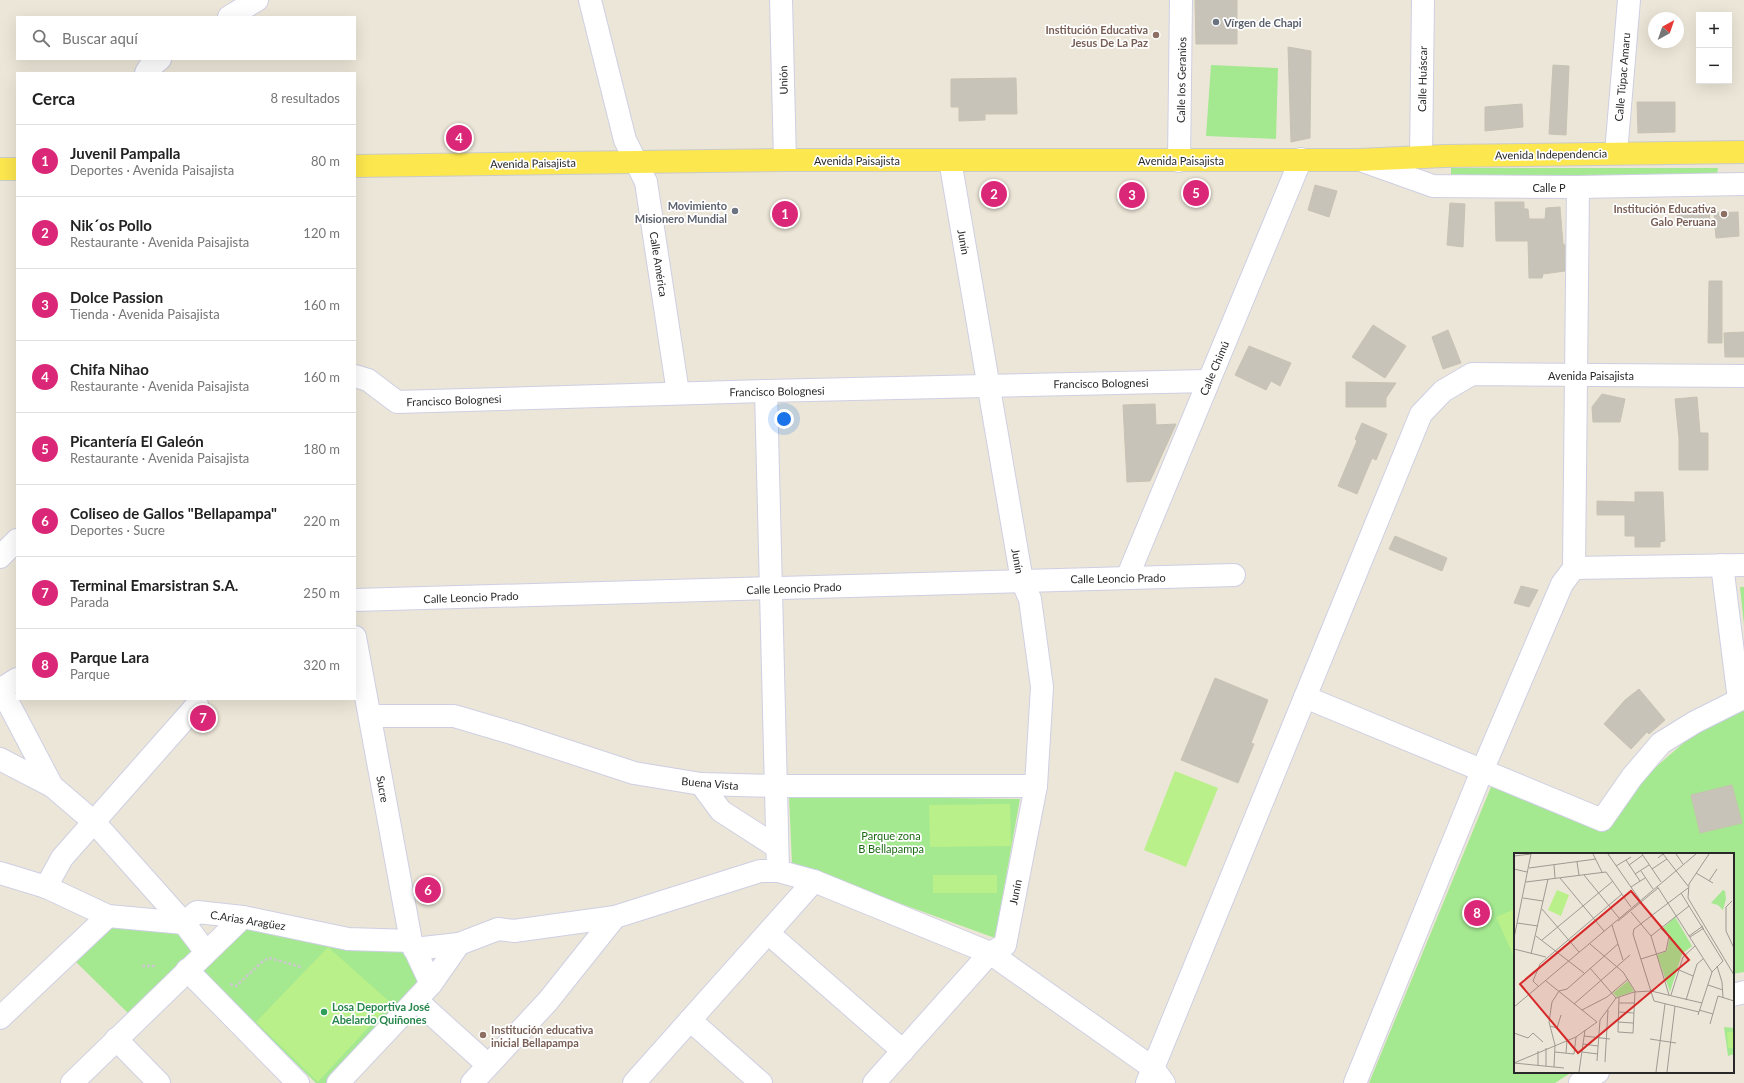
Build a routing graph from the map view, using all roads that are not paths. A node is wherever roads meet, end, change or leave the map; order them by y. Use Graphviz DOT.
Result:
graph roads {
  1 [pos="257,0"];
  2 [pos="590,0"];
  3 [pos="781,0"];
  4 [pos="1181,0"];
  5 [pos="1423,0"];
  6 [pos="1629,0"];
  7 [pos="231,16"];
  8 [pos="159,60"];
  9 [pos="147,72"];
  10 [pos="1744,152"];
  11 [pos="1616,153"];
  12 [pos="1422,157"];
  13 [pos="1301,159"];
  14 [pos="785,160"];
  15 [pos="950,160"];
  16 [pos="1358,160"];
  17 [pos="1179,161"];
  18 [pos="636,162"];
  19 [pos="356,166"];
  20 [pos="0,169"];
  21 [pos="16,169"];
  22 [pos="1744,184"];
  23 [pos="1578,187"];
  24 [pos="1575,375"];
  25 [pos="356,376"];
  26 [pos="1744,376"];
  27 [pos="1208,381"];
  28 [pos="988,386"];
  29 [pos="766,391"];
  30 [pos="678,393"];
  31 [pos="16,541"];
  32 [pos="0,557"];
  33 [pos="1722,565"];
  34 [pos="1744,565"];
  35 [pos="1574,568"];
  36 [pos="1234,575"];
  37 [pos="1127,578"];
  38 [pos="1022,580"];
  39 [pos="770,588"];
  40 [pos="356,600"];
  41 [pos="356,642"];
  42 [pos="6,686"];
  43 [pos="1305,697"];
  44 [pos="197,705"];
  45 [pos="370,716"];
  46 [pos="0,759"];
  47 [pos="1482,771"];
  48 [pos="701,784"];
  49 [pos="52,786"];
  50 [pos="777,786"];
  51 [pos="1036,786"];
  52 [pos="94,822"];
  53 [pos="777,847"];
  54 [pos="778,871"];
  55 [pos="0,874"];
  56 [pos="814,881"];
  57 [pos="46,887"];
  58 [pos="108,916"];
  59 [pos="243,917"];
  60 [pos="615,917"];
  61 [pos="184,923"];
  62 [pos="768,933"];
  63 [pos="459,944"];
  64 [pos="412,945"];
  65 [pos="206,952"];
  66 [pos="990,953"];
  67 [pos="187,970"];
  68 [pos="431,984"];
  69 [pos="1744,992"];
  70 [pos="1734,995"];
  71 [pos="416,1000"];
  72 [pos="0,1018"];
  73 [pos="690,1020"];
  74 [pos="116,1039"];
  75 [pos="903,1051"];
  76 [pos="488,1066"];
  77 [pos="1596,1073"];
  78 [pos="1155,1078"];
  79 [pos="72,1083"];
  80 [pos="159,1083"];
  81 [pos="298,1083"];
  82 [pos="338,1083"];
  83 [pos="472,1083"];
  84 [pos="634,1083"];
  85 [pos="762,1083"];
  86 [pos="874,1083"];
  87 [pos="1355,1083"];
  88 [pos="1580,1083"];
  1 -- 7 [label="street"];
  2 -- 18 [label="street, Calle América"];
  3 -- 14 [label="street, Unión"];
  4 -- 17 [label="street, Calle los Geranios"];
  5 -- 12 [label="street, Calle Huáscar"];
  6 -- 11 [label="street, Calle Túpac Amaru"];
  8 -- 9 [label="street"];
  10 -- 11 [label="main road, Avenida Independencia"];
  11 -- 12 [label="main road, Avenida Independencia"];
  12 -- 16 [label="main road, Avenida Independencia"];
  13 -- 16 [label="main road, Avenida Paisajista"];
  13 -- 17 [label="main road, Avenida Paisajista"];
  13 -- 27 [label="street, Calle Chimú"];
  14 -- 15 [label="main road, Avenida Paisajista"];
  14 -- 18 [label="main road, Avenida Paisajista"];
  15 -- 17 [label="main road, Avenida Paisajista"];
  15 -- 28 [label="street, Junín"];
  16 -- 23 [label="street, Calle P"];
  18 -- 19 [label="main road, Avenida Paisajista"];
  18 -- 30 [label="street, Calle América"];
  20 -- 21 [label="main road"];
  22 -- 23 [label="street, Calle P"];
  23 -- 24 [label="street"];
  24 -- 26 [label="street, Avenida Paisajista"];
  24 -- 35 [label="street"];
  24 -- 43 [label="street, Avenida Paisajista"];
  25 -- 30 [label="street, Francisco Bolognesi"];
  27 -- 28 [label="street, Francisco Bolognesi"];
  27 -- 37 [label="street, Calle Chimú"];
  28 -- 29 [label="street, Francisco Bolognesi"];
  28 -- 38 [label="street, Junín"];
  29 -- 30 [label="street, Francisco Bolognesi"];
  29 -- 39 [label="street"];
  31 -- 32 [label="street"];
  33 -- 34 [label="street"];
  33 -- 35 [label="street"];
  33 -- 47 [label="street"];
  35 -- 47 [label="street"];
  36 -- 37 [label="street, Calle Leoncio Prado"];
  37 -- 38 [label="street, Calle Leoncio Prado"];
  38 -- 39 [label="street, Calle Leoncio Prado"];
  38 -- 51 [label="street, Junín"];
  39 -- 40 [label="street, Calle Leoncio Prado"];
  39 -- 50 [label="street"];
  41 -- 45 [label="street, Sucre"];
  42 -- 49 [label="street"];
  43 -- 47 [label="street"];
  43 -- 78 [label="street, Avenida Paisajista"];
  44 -- 52 [label="street"];
  45 -- 48 [label="street, Buena Vista"];
  45 -- 64 [label="street, Sucre"];
  46 -- 49 [label="street"];
  47 -- 87 [label="street"];
  48 -- 50 [label="street, Buena Vista"];
  48 -- 53 [label="street"];
  49 -- 52 [label="street"];
  50 -- 51 [label="street, Buena Vista"];
  50 -- 53 [label="street"];
  51 -- 66 [label="street, Junín"];
  52 -- 57 [label="street"];
  52 -- 61 [label="street"];
  53 -- 54 [label="street"];
  54 -- 56 [label="street, C.Arias Aragüez"];
  54 -- 60 [label="street, C.Arias Aragüez"];
  55 -- 57 [label="street"];
  56 -- 62 [label="street"];
  56 -- 66 [label="street, C.Arias Aragüez"];
  57 -- 58 [label="street"];
  58 -- 61 [label="street"];
  58 -- 72 [label="street"];
  59 -- 61 [label="street, C.Arias Aragüez"];
  59 -- 64 [label="street, C.Arias Aragüez"];
  59 -- 65 [label="street"];
  60 -- 63 [label="street, C.Arias Aragüez"];
  60 -- 76 [label="street"];
  61 -- 65 [label="street"];
  62 -- 73 [label="street"];
  62 -- 75 [label="street"];
  63 -- 64 [label="street, C.Arias Aragüez"];
  63 -- 68 [label="street"];
  64 -- 68 [label="street, Sucre"];
  65 -- 67 [label="street"];
  66 -- 75 [label="street"];
  66 -- 78 [label="street, C.Arias Aragüez"];
  67 -- 74 [label="street"];
  67 -- 81 [label="street"];
  68 -- 71 [label="street"];
  69 -- 70 [label="street"];
  71 -- 76 [label="street"];
  71 -- 82 [label="street"];
  73 -- 84 [label="street"];
  73 -- 85 [label="street"];
  74 -- 79 [label="street"];
  74 -- 80 [label="street"];
  75 -- 86 [label="street"];
  76 -- 83 [label="street"];
  77 -- 88 [label="street"];
}
